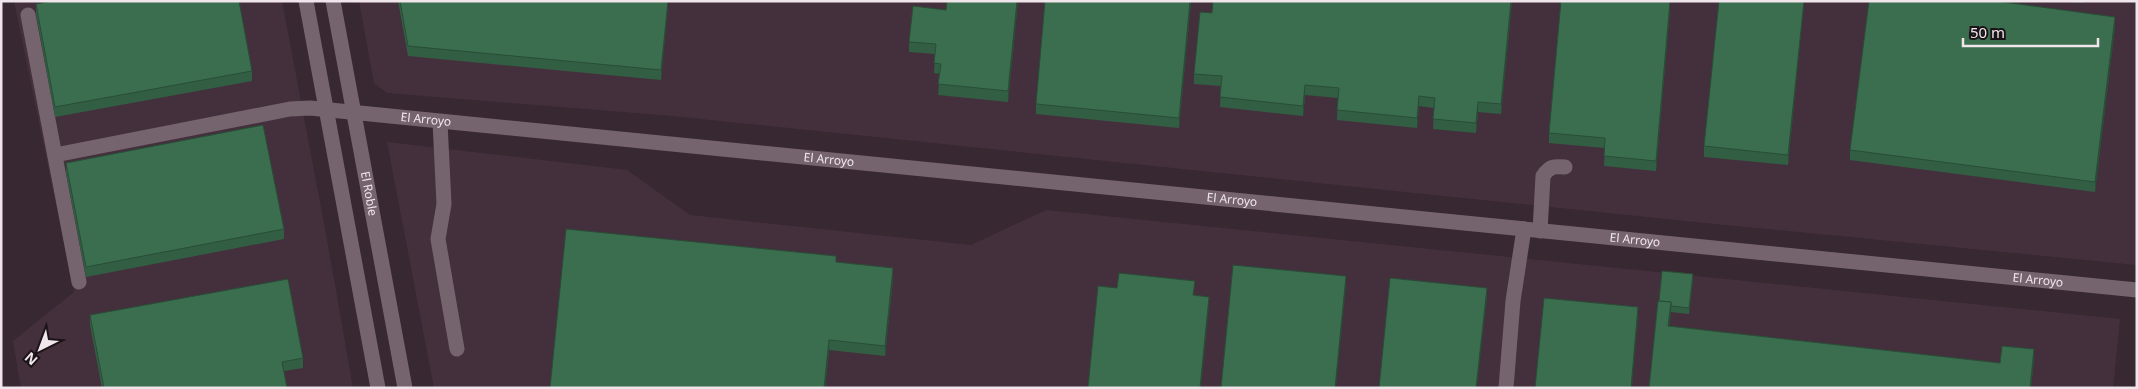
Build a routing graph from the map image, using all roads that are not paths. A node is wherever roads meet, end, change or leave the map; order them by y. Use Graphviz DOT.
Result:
graph roads {
  1 [pos="306,1"];
  2 [pos="333,1"];
  3 [pos="28,15"];
  4 [pos="327,110"];
  5 [pos="354,113"];
  6 [pos="440,122"];
  7 [pos="55,155"];
  8 [pos="1565,167"];
  9 [pos="1524,229"];
  10 [pos="1540,231"];
  11 [pos="79,282"];
  12 [pos="2137,290"];
  13 [pos="457,349"];
  14 [pos="378,388"];
  15 [pos="405,388"];
  16 [pos="1506,388"];
  1 -- 4 [label="street"];
  2 -- 5 [label="street, El Roble"];
  3 -- 7 [label="street"];
  4 -- 5 [label="street, El Arroyo"];
  4 -- 7 [label="street, El Arroyo"];
  4 -- 14 [label="street"];
  5 -- 6 [label="street, El Arroyo"];
  5 -- 15 [label="street, El Roble"];
  6 -- 9 [label="street, El Arroyo"];
  6 -- 13 [label="street"];
  7 -- 11 [label="street"];
  8 -- 10 [label="street"];
  9 -- 10 [label="street, El Arroyo"];
  9 -- 16 [label="street"];
  10 -- 12 [label="street, El Arroyo"];
}
